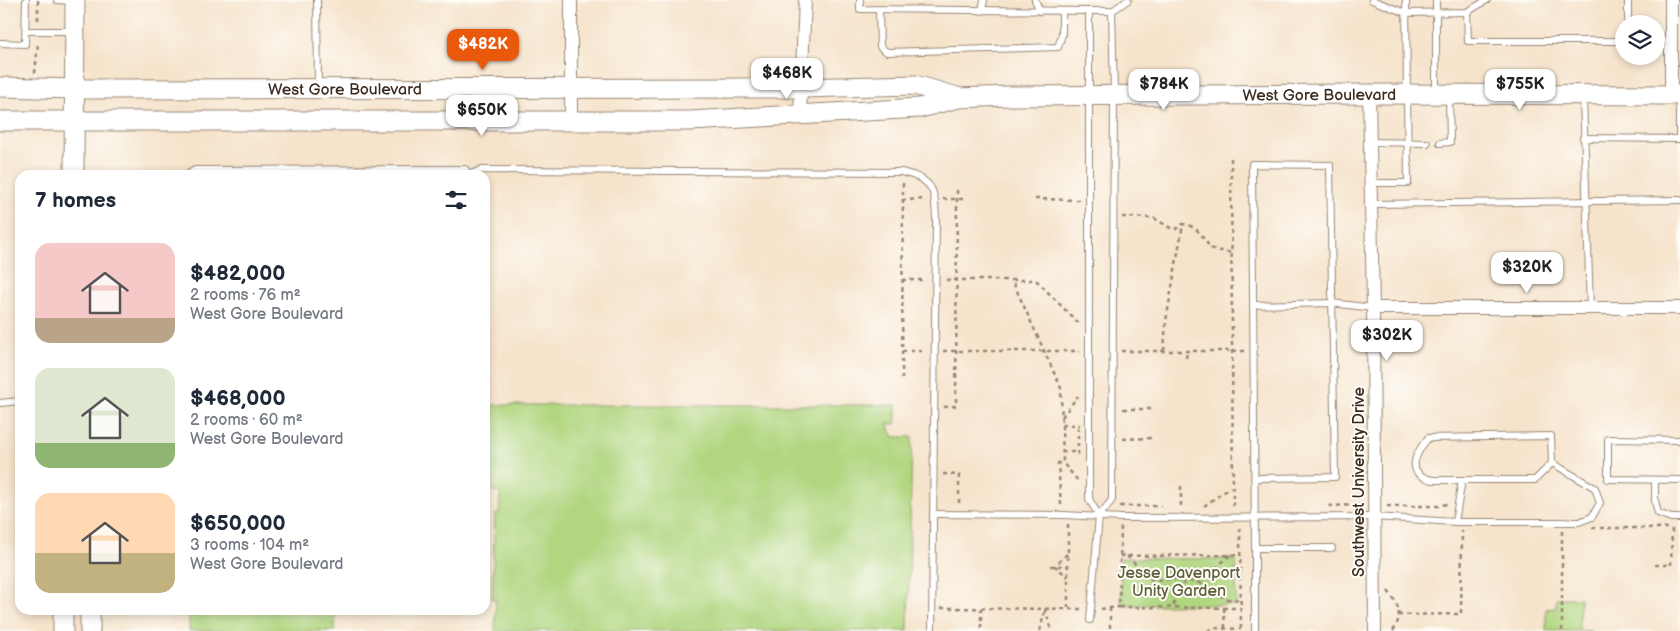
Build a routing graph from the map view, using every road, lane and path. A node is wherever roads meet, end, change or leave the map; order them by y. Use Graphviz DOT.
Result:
graph roads {
  1 [pos="26,0"];
  2 [pos="38,0"];
  3 [pos="69,0"];
  4 [pos="317,0"];
  5 [pos="571,0"];
  6 [pos="805,0"];
  7 [pos="860,0"];
  8 [pos="984,0"];
  9 [pos="1035,0"];
  10 [pos="1128,0"];
  11 [pos="1372,0"];
  12 [pos="1406,0"];
  13 [pos="1436,0"];
  14 [pos="1487,0"];
  15 [pos="1628,0"];
  16 [pos="1671,0"];
  17 [pos="879,10"];
  18 [pos="982,10"];
  19 [pos="1112,10"];
  20 [pos="1040,11"];
  21 [pos="1062,11"];
  22 [pos="1089,11"];
  23 [pos="1436,12"];
  24 [pos="1467,12"];
  25 [pos="1406,13"];
  26 [pos="1628,15"];
  27 [pos="26,31"];
  28 [pos="74,31"];
  29 [pos="38,32"];
  30 [pos="1615,41"];
  31 [pos="0,43"];
  32 [pos="0,87"];
  33 [pos="318,87"];
  34 [pos="571,87"];
  35 [pos="34,88"];
  36 [pos="801,88"];
  37 [pos="74,89"];
  38 [pos="1090,94"];
  39 [pos="1114,94"];
  40 [pos="1369,94"];
  41 [pos="1408,94"];
  42 [pos="1443,94"];
  43 [pos="1583,94"];
  44 [pos="1676,95"];
  45 [pos="958,98"];
  46 [pos="800,114"];
  47 [pos="0,120"];
  48 [pos="74,121"];
  49 [pos="571,121"];
  50 [pos="1583,138"];
  51 [pos="1679,139"];
  52 [pos="1370,142"];
  53 [pos="1408,143"];
  54 [pos="1427,143"];
  55 [pos="1440,143"];
  56 [pos="1231,158"];
  57 [pos="74,170"];
  58 [pos="195,170"];
  59 [pos="466,170"];
  60 [pos="490,170"];
  61 [pos="903,181"];
  62 [pos="1371,183"];
  63 [pos="957,190"];
  64 [pos="1035,199"];
  65 [pos="1079,200"];
  66 [pos="1680,200"];
  67 [pos="1586,201"];
  68 [pos="1372,204"];
  69 [pos="1122,217"];
  70 [pos="1183,224"];
  71 [pos="1232,252"];
  72 [pos="902,280"];
  73 [pos="935,280"];
  74 [pos="956,280"];
  75 [pos="1012,280"];
  76 [pos="1332,303"];
  77 [pos="1253,305"];
  78 [pos="1374,308"];
  79 [pos="1590,308"];
  80 [pos="1680,308"];
  81 [pos="1078,323"];
  82 [pos="1232,350"];
  83 [pos="902,351"];
  84 [pos="934,351"];
  85 [pos="957,351"];
  86 [pos="1044,351"];
  87 [pos="1089,351"];
  88 [pos="1113,351"];
  89 [pos="1164,351"];
  90 [pos="1187,351"];
  91 [pos="1186,358"];
  92 [pos="902,379"];
  93 [pos="1078,396"];
  94 [pos="15,402"];
  95 [pos="0,403"];
  96 [pos="1121,409"];
  97 [pos="1152,409"];
  98 [pos="943,416"];
  99 [pos="1062,418"];
  100 [pos="1152,438"];
  101 [pos="1121,439"];
  102 [pos="1680,440"];
  103 [pos="1062,463"];
  104 [pos="1552,463"];
  105 [pos="943,465"];
  106 [pos="1255,478"];
  107 [pos="1452,480"];
  108 [pos="1462,480"];
  109 [pos="1655,480"];
  110 [pos="1680,480"];
  111 [pos="1080,482"];
  112 [pos="1180,486"];
  113 [pos="1232,487"];
  114 [pos="959,505"];
  115 [pos="1061,506"];
  116 [pos="1181,506"];
  117 [pos="1204,506"];
  118 [pos="1233,506"];
  119 [pos="1386,506"];
  120 [pos="933,514"];
  121 [pos="1099,516"];
  122 [pos="1374,517"];
  123 [pos="1255,518"];
  124 [pos="1680,518"];
  125 [pos="1067,522"];
  126 [pos="1455,522"];
  127 [pos="1121,524"];
  128 [pos="1240,526"];
  129 [pos="1462,528"];
  130 [pos="1582,528"];
  131 [pos="1672,528"];
  132 [pos="1676,528"];
  133 [pos="1553,529"];
  134 [pos="1255,548"];
  135 [pos="1332,548"];
  136 [pos="1067,554"];
  137 [pos="1230,555"];
  138 [pos="1241,555"];
  139 [pos="1120,556"];
  140 [pos="1127,556"];
  141 [pos="1656,565"];
  142 [pos="1050,566"];
  143 [pos="1055,566"];
  144 [pos="1067,566"];
  145 [pos="1068,577"];
  146 [pos="1187,581"];
  147 [pos="1200,583"];
  148 [pos="1387,590"];
  149 [pos="1240,600"];
  150 [pos="1174,606"];
  151 [pos="932,608"];
  152 [pos="981,608"];
  153 [pos="1110,608"];
  154 [pos="1224,608"];
  155 [pos="1240,608"];
  156 [pos="1045,609"];
  157 [pos="62,615"];
  158 [pos="90,615"];
  159 [pos="1398,615"];
  160 [pos="1090,620"];
  161 [pos="1224,628"];
  162 [pos="1241,630"];
  163 [pos="63,631"];
  164 [pos="90,631"];
  165 [pos="932,631"];
  166 [pos="981,631"];
  167 [pos="1040,631"];
  168 [pos="1052,631"];
  169 [pos="1110,631"];
  170 [pos="1208,631"];
  171 [pos="1255,631"];
  172 [pos="1375,631"];
  173 [pos="1393,631"];
  174 [pos="1562,631"];
  1 -- 27 [label="lane"];
  2 -- 29 [label="path"];
  3 -- 28 [label="main road"];
  4 -- 33 [label="lane"];
  5 -- 34 [label="street"];
  6 -- 36 [label="street"];
  7 -- 17 [label="lane"];
  8 -- 18 [label="lane"];
  9 -- 20 [label="lane"];
  10 -- 19 [label="lane"];
  11 -- 25 [label="lane"];
  12 -- 25 [label="lane"];
  13 -- 23 [label="lane"];
  14 -- 24 [label="lane"];
  15 -- 26 [label="lane"];
  16 -- 44 [label="street"];
  17 -- 18 [label="lane"];
  17 -- 21 [label="lane"];
  18 -- 20 [label="lane"];
  19 -- 22 [label="lane"];
  19 -- 39 [label="lane"];
  20 -- 21 [label="lane"];
  21 -- 22 [label="lane"];
  22 -- 38 [label="lane"];
  23 -- 24 [label="lane"];
  23 -- 25 [label="lane"];
  23 -- 42 [label="lane"];
  24 -- 30 [label="lane"];
  25 -- 41 [label="lane"];
  27 -- 29 [label="lane"];
  27 -- 31 [label="lane"];
  28 -- 29 [label="lane"];
  28 -- 37 [label="main road"];
  29 -- 35 [label="path"];
  32 -- 35 [label="main road, West Gore Boulevard"];
  33 -- 34 [label="main road, West Gore Boulevard"];
  33 -- 37 [label="main road, West Gore Boulevard"];
  34 -- 36 [label="main road, West Gore Boulevard"];
  34 -- 49 [label="street"];
  35 -- 37 [label="main road, West Gore Boulevard"];
  36 -- 45 [label="main road, West Gore Boulevard"];
  36 -- 46 [label="street"];
  37 -- 48 [label="main road"];
  38 -- 39 [label="main road, West Gore Boulevard"];
  38 -- 45 [label="main road, West Gore Boulevard"];
  38 -- 87 [label="lane"];
  39 -- 40 [label="main road, West Gore Boulevard"];
  39 -- 88 [label="lane"];
  40 -- 41 [label="main road, West Gore Boulevard"];
  40 -- 52 [label="street, Southwest University Drive"];
  41 -- 42 [label="main road, West Gore Boulevard"];
  41 -- 53 [label="lane"];
  42 -- 43 [label="main road, West Gore Boulevard"];
  42 -- 55 [label="lane"];
  43 -- 44 [label="main road, West Gore Boulevard"];
  43 -- 50 [label="lane"];
  44 -- 51 [label="lane"];
  45 -- 46 [label="main road, West Gore Boulevard"];
  46 -- 49 [label="main road, West Gore Boulevard"];
  47 -- 48 [label="main road, West Gore Boulevard"];
  48 -- 49 [label="main road, West Gore Boulevard"];
  48 -- 57 [label="main road"];
  50 -- 51 [label="lane"];
  50 -- 67 [label="lane"];
  52 -- 53 [label="lane"];
  52 -- 62 [label="street, Southwest University Drive"];
  53 -- 54 [label="lane"];
  53 -- 62 [label="lane"];
  56 -- 71 [label="path"];
  58 -- 59 [label="lane"];
  60 -- 73 [label="lane"];
  61 -- 72 [label="path"];
  62 -- 68 [label="street, Southwest University Drive"];
  63 -- 74 [label="path"];
  64 -- 65 [label="path"];
  66 -- 67 [label="lane"];
  67 -- 68 [label="lane"];
  67 -- 79 [label="lane"];
  68 -- 78 [label="street, Southwest University Drive"];
  69 -- 70 [label="path"];
  70 -- 71 [label="path"];
  70 -- 89 [label="path"];
  71 -- 82 [label="path"];
  72 -- 73 [label="path"];
  72 -- 83 [label="path"];
  73 -- 74 [label="path"];
  73 -- 84 [label="lane"];
  74 -- 75 [label="path"];
  74 -- 85 [label="path"];
  75 -- 81 [label="path"];
  75 -- 86 [label="path"];
  76 -- 77 [label="lane"];
  76 -- 77 [label="lane"];
  76 -- 78 [label="lane"];
  76 -- 106 [label="lane"];
  77 -- 106 [label="lane"];
  78 -- 79 [label="street"];
  78 -- 122 [label="street, Southwest University Drive"];
  79 -- 80 [label="street"];
  82 -- 90 [label="path"];
  82 -- 113 [label="path"];
  83 -- 84 [label="path"];
  83 -- 92 [label="path"];
  84 -- 85 [label="path"];
  84 -- 120 [label="lane"];
  85 -- 86 [label="path"];
  85 -- 98 [label="path"];
  86 -- 87 [label="path"];
  86 -- 99 [label="path"];
  87 -- 121 [label="lane"];
  88 -- 89 [label="path"];
  88 -- 121 [label="lane"];
  89 -- 90 [label="path"];
  90 -- 91 [label="path"];
  93 -- 99 [label="path"];
  94 -- 95 [label="lane"];
  96 -- 97 [label="path"];
  99 -- 103 [label="path"];
  100 -- 101 [label="path"];
  102 -- 109 [label="lane"];
  103 -- 111 [label="path"];
  103 -- 115 [label="path"];
  104 -- 107 [label="lane"];
  104 -- 108 [label="lane"];
  104 -- 126 [label="lane"];
  105 -- 114 [label="path"];
  106 -- 123 [label="lane"];
  107 -- 108 [label="lane"];
  107 -- 119 [label="path"];
  108 -- 126 [label="lane"];
  109 -- 110 [label="lane"];
  109 -- 124 [label="lane"];
  112 -- 116 [label="path"];
  113 -- 117 [label="path"];
  113 -- 118 [label="path"];
  120 -- 121 [label="lane"];
  120 -- 151 [label="lane"];
  121 -- 123 [label="lane"];
  121 -- 160 [label="lane"];
  122 -- 123 [label="lane"];
  122 -- 126 [label="lane"];
  122 -- 172 [label="street, Southwest University Drive"];
  123 -- 134 [label="lane"];
  125 -- 136 [label="path"];
  127 -- 139 [label="path"];
  128 -- 138 [label="path"];
  129 -- 159 [label="path"];
  130 -- 131 [label="path"];
  131 -- 132 [label="path"];
  131 -- 141 [label="path"];
  133 -- 174 [label="path"];
  134 -- 135 [label="lane"];
  134 -- 171 [label="lane"];
  136 -- 143 [label="path"];
  136 -- 144 [label="path"];
  137 -- 138 [label="path"];
  137 -- 140 [label="path"];
  137 -- 147 [label="path"];
  138 -- 149 [label="path"];
  139 -- 140 [label="path"];
  139 -- 150 [label="path"];
  140 -- 146 [label="path"];
  142 -- 143 [label="path"];
  143 -- 144 [label="path"];
  143 -- 145 [label="path"];
  144 -- 145 [label="path"];
  145 -- 156 [label="path"];
  146 -- 147 [label="path"];
  146 -- 150 [label="path"];
  147 -- 149 [label="path"];
  148 -- 159 [label="path"];
  149 -- 155 [label="path"];
  150 -- 154 [label="path"];
  151 -- 152 [label="path"];
  151 -- 165 [label="lane"];
  152 -- 156 [label="path"];
  152 -- 166 [label="path"];
  153 -- 169 [label="path"];
  154 -- 155 [label="path"];
  154 -- 161 [label="path"];
  155 -- 162 [label="path"];
  156 -- 167 [label="path"];
  156 -- 168 [label="path"];
  157 -- 163 [label="main road"];
  158 -- 164 [label="main road"];
  159 -- 173 [label="path"];
  161 -- 162 [label="path"];
  161 -- 170 [label="path"];
}
